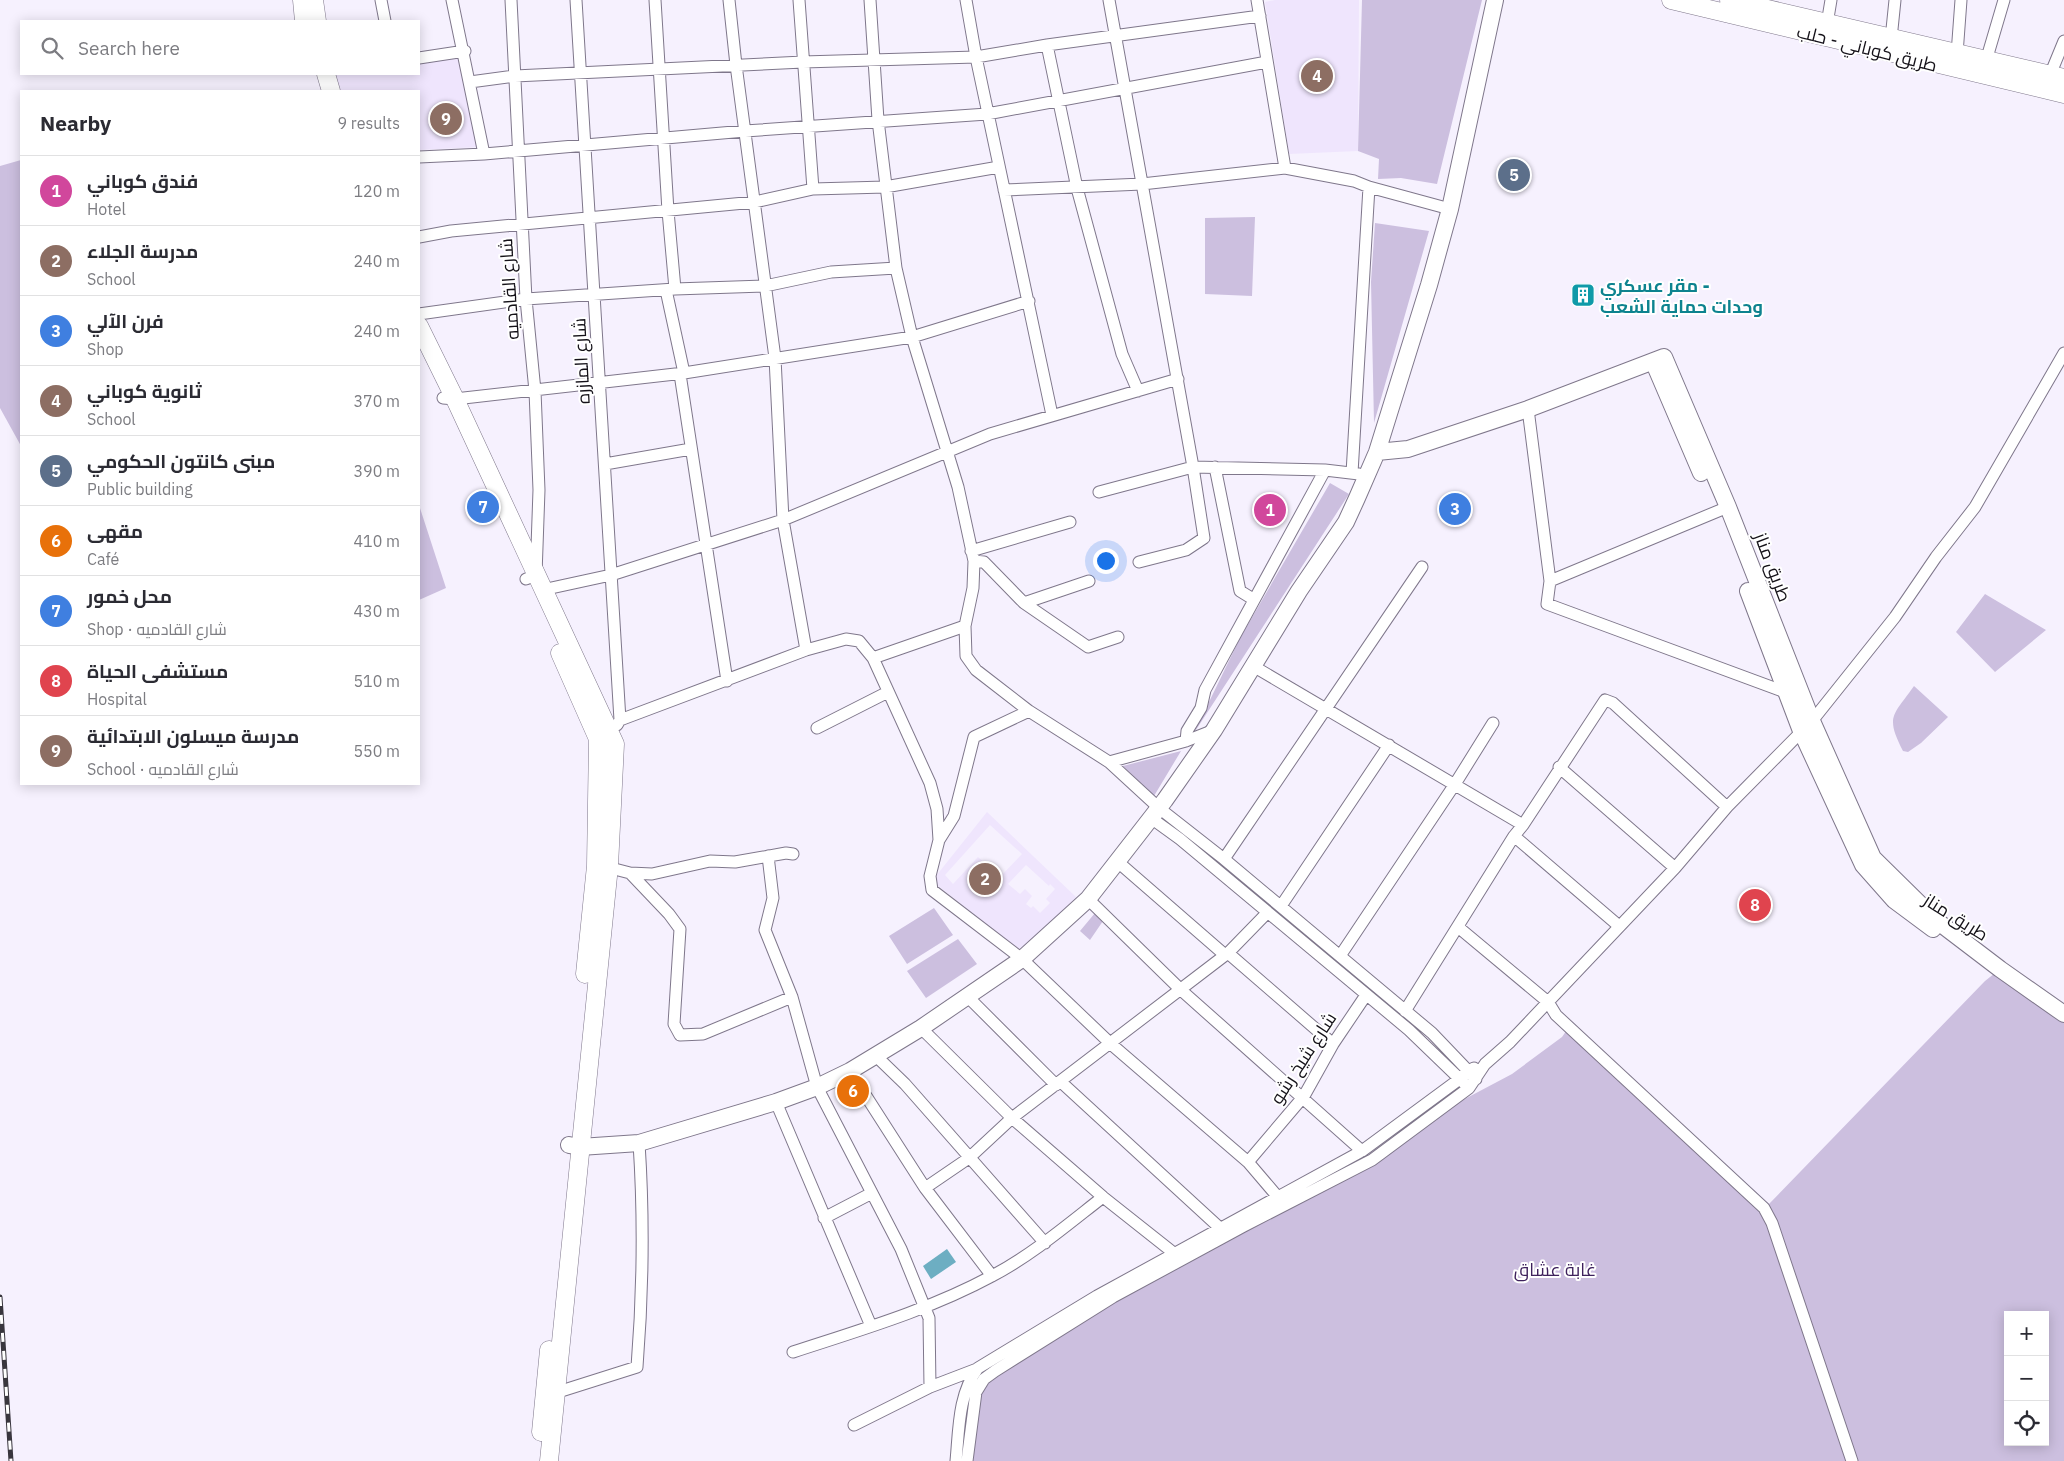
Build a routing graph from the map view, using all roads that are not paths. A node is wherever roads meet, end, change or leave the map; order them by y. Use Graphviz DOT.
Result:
graph roads {
  1 [pos="302,0"];
  2 [pos="314,0"];
  3 [pos="381,0"];
  4 [pos="452,0"];
  5 [pos="511,0"];
  6 [pos="576,0"];
  7 [pos="655,0"];
  8 [pos="729,0"];
  9 [pos="800,0"];
  10 [pos="870,0"];
  11 [pos="966,0"];
  12 [pos="1108,0"];
  13 [pos="1257,0"];
  14 [pos="1495,0"];
  15 [pos="1671,0"];
  16 [pos="1733,0"];
  17 [pos="1830,0"];
  18 [pos="1895,0"];
  19 [pos="1961,0"];
  20 [pos="2004,0"];
  21 [pos="1260,16"];
  22 [pos="304,20"];
  23 [pos="317,20"];
  24 [pos="385,20"];
  25 [pos="1827,24"];
  26 [pos="1115,35"];
  27 [pos="1844,35"];
  28 [pos="1891,39"];
  29 [pos="2064,41"];
  30 [pos="1047,45"];
  31 [pos="464,52"];
  32 [pos="1957,54"];
  33 [pos="976,57"];
  34 [pos="420,58"];
  35 [pos="1986,60"];
  36 [pos="874,61"];
  37 [pos="803,62"];
  38 [pos="1267,62"];
  39 [pos="736,66"];
  40 [pos="659,69"];
  41 [pos="581,73"];
  42 [pos="313,75"];
  43 [pos="326,75"];
  44 [pos="515,76"];
  45 [pos="2057,77"];
  46 [pos="470,82"];
  47 [pos="318,90"];
  48 [pos="330,90"];
  49 [pos="1125,90"];
  50 [pos="2064,94"];
  51 [pos="1059,99"];
  52 [pos="987,114"];
  53 [pos="878,120"];
  54 [pos="810,126"];
  55 [pos="745,131"];
  56 [pos="663,138"];
  57 [pos="585,144"];
  58 [pos="519,150"];
  59 [pos="484,154"];
  60 [pos="420,157"];
  61 [pos="1000,167"];
  62 [pos="1285,168"];
  63 [pos="1142,184"];
  64 [pos="885,187"];
  65 [pos="1368,187"];
  66 [pos="1078,188"];
  67 [pos="813,189"];
  68 [pos="1004,190"];
  69 [pos="755,202"];
  70 [pos="1450,209"];
  71 [pos="668,211"];
  72 [pos="590,219"];
  73 [pos="522,226"];
  74 [pos="420,237"];
  75 [pos="896,268"];
  76 [pos="765,286"];
  77 [pos="671,289"];
  78 [pos="594,296"];
  79 [pos="526,299"];
  80 [pos="1029,301"];
  81 [pos="420,314"];
  82 [pos="420,328"];
  83 [pos="912,337"];
  84 [pos="420,348"];
  85 [pos="2064,353"];
  86 [pos="775,358"];
  87 [pos="682,374"];
  88 [pos="1178,379"];
  89 [pos="600,384"];
  90 [pos="535,391"];
  91 [pos="1138,391"];
  92 [pos="449,398"];
  93 [pos="1528,409"];
  94 [pos="1052,415"];
  95 [pos="691,449"];
  96 [pos="948,451"];
  97 [pos="1377,452"];
  98 [pos="604,464"];
  99 [pos="1194,466"];
  100 [pos="1215,467"];
  101 [pos="1325,470"];
  102 [pos="1359,474"];
  103 [pos="1099,492"];
  104 [pos="1723,510"];
  105 [pos="783,520"];
  106 [pos="1070,522"];
  107 [pos="706,544"];
  108 [pos="973,556"];
  109 [pos="1139,562"];
  110 [pos="1422,567"];
  111 [pos="611,574"];
  112 [pos="1089,581"];
  113 [pos="535,582"];
  114 [pos="1550,582"];
  115 [pos="1253,599"];
  116 [pos="1024,603"];
  117 [pos="964,626"];
  118 [pos="1118,637"];
  119 [pos="806,650"];
  120 [pos="872,658"];
  121 [pos="1253,666"];
  122 [pos="727,681"];
  123 [pos="1793,691"];
  124 [pos="888,692"];
  125 [pos="1325,708"];
  126 [pos="1029,711"];
  127 [pos="1493,723"];
  128 [pos="1807,726"];
  129 [pos="817,728"];
  130 [pos="610,730"];
  131 [pos="1214,730"];
  132 [pos="1186,740"];
  133 [pos="1389,745"];
  134 [pos="1109,762"];
  135 [pos="1559,767"];
  136 [pos="1455,784"];
  137 [pos="1727,806"];
  138 [pos="1155,813"];
  139 [pos="1522,825"];
  140 [pos="1514,836"];
  141 [pos="939,840"];
  142 [pos="793,854"];
  143 [pos="768,856"];
  144 [pos="1224,859"];
  145 [pos="1118,862"];
  146 [pos="603,866"];
  147 [pos="1675,868"];
  148 [pos="630,873"];
  149 [pos="1088,899"];
  150 [pos="1281,906"];
  151 [pos="1267,913"];
  152 [pos="1620,926"];
  153 [pos="1458,927"];
  154 [pos="1226,954"];
  155 [pos="1340,956"];
  156 [pos="1022,960"];
  157 [pos="1181,990"];
  158 [pos="966,995"];
  159 [pos="1366,995"];
  160 [pos="792,997"];
  161 [pos="1548,1002"];
  162 [pos="1405,1011"];
  163 [pos="2064,1014"];
  164 [pos="921,1028"];
  165 [pos="1111,1044"];
  166 [pos="1333,1044"];
  167 [pos="876,1056"];
  168 [pos="850,1071"];
  169 [pos="1468,1079"];
  170 [pos="1059,1083"];
  171 [pos="817,1087"];
  172 [pos="1304,1096"];
  173 [pos="776,1102"];
  174 [pos="1012,1118"];
  175 [pos="639,1143"];
  176 [pos="574,1146"];
  177 [pos="1362,1151"];
  178 [pos="969,1158"];
  179 [pos="1248,1162"];
  180 [pos="925,1188"];
  181 [pos="872,1193"];
  182 [pos="1277,1196"];
  183 [pos="1103,1197"];
  184 [pos="824,1218"];
  185 [pos="1221,1229"];
  186 [pos="1045,1243"];
  187 [pos="1175,1254"];
  188 [pos="992,1276"];
  189 [pos="926,1307"];
  190 [pos="871,1326"];
  191 [pos="793,1352"];
  192 [pos="978,1368"];
  193 [pos="930,1387"];
  194 [pos="558,1392"];
  195 [pos="854,1425"];
  196 [pos="538,1461"];
  197 [pos="549,1461"];
  198 [pos="956,1461"];
  199 [pos="967,1461"];
  200 [pos="1852,1461"];
  1 -- 22 [label="main road"];
  2 -- 23 [label="main road"];
  3 -- 24 [label="street"];
  4 -- 31 [label="street"];
  5 -- 44 [label="street, شارع القادميه"];
  6 -- 41 [label="street, شارع المازره"];
  7 -- 40 [label="street"];
  8 -- 39 [label="street"];
  9 -- 37 [label="street"];
  10 -- 36 [label="street"];
  11 -- 33 [label="street"];
  12 -- 26 [label="street"];
  13 -- 21 [label="street"];
  14 -- 70 [label="main road"];
  15 -- 27 [label="main road, طريق كوباني - حلب"];
  16 -- 25 [label="main road, طريق كوباني - حلب"];
  17 -- 25 [label="street"];
  18 -- 28 [label="street"];
  19 -- 32 [label="street"];
  20 -- 35 [label="street"];
  21 -- 26 [label="street"];
  21 -- 38 [label="street"];
  25 -- 27 [label="main road, طريق كوباني - حلب"];
  26 -- 30 [label="street"];
  26 -- 49 [label="street"];
  27 -- 28 [label="main road, طريق كوباني - حلب"];
  27 -- 50 [label="main road, طريق كوباني - حلب"];
  28 -- 32 [label="main road, طريق كوباني - حلب"];
  29 -- 45 [label="street"];
  30 -- 33 [label="street"];
  30 -- 51 [label="street"];
  31 -- 34 [label="street"];
  31 -- 46 [label="street"];
  32 -- 35 [label="main road, طريق كوباني - حلب"];
  33 -- 36 [label="street"];
  33 -- 52 [label="street"];
  35 -- 45 [label="main road, طريق كوباني - حلب"];
  36 -- 37 [label="street"];
  36 -- 53 [label="street"];
  37 -- 39 [label="street"];
  37 -- 54 [label="street"];
  38 -- 49 [label="street"];
  38 -- 62 [label="street"];
  39 -- 40 [label="street"];
  39 -- 55 [label="street"];
  40 -- 41 [label="street"];
  40 -- 56 [label="street"];
  41 -- 44 [label="street"];
  41 -- 57 [label="street, شارع المازره"];
  42 -- 47 [label="main road"];
  43 -- 48 [label="main road"];
  44 -- 46 [label="street"];
  44 -- 58 [label="street, شارع القادميه"];
  46 -- 59 [label="street"];
  49 -- 51 [label="street"];
  49 -- 63 [label="street"];
  51 -- 52 [label="street"];
  51 -- 66 [label="street"];
  52 -- 53 [label="street"];
  52 -- 61 [label="street"];
  53 -- 54 [label="street"];
  53 -- 64 [label="street"];
  54 -- 55 [label="street"];
  54 -- 67 [label="street"];
  55 -- 56 [label="street"];
  55 -- 69 [label="street"];
  56 -- 57 [label="street"];
  56 -- 71 [label="street"];
  57 -- 58 [label="street"];
  57 -- 72 [label="street, شارع المازره"];
  58 -- 59 [label="street"];
  58 -- 73 [label="street, شارع القادميه"];
  59 -- 60 [label="street"];
  61 -- 64 [label="street"];
  61 -- 68 [label="street"];
  62 -- 63 [label="street"];
  62 -- 65 [label="street"];
  63 -- 66 [label="street"];
  63 -- 88 [label="street"];
  64 -- 67 [label="street"];
  64 -- 75 [label="street"];
  65 -- 70 [label="street"];
  65 -- 102 [label="street"];
  66 -- 68 [label="street"];
  66 -- 91 [label="street"];
  67 -- 69 [label="street"];
  68 -- 80 [label="street"];
  69 -- 71 [label="street"];
  69 -- 76 [label="street"];
  70 -- 97 [label="main road"];
  71 -- 72 [label="street"];
  71 -- 77 [label="street"];
  72 -- 73 [label="street"];
  72 -- 78 [label="street, شارع المازره"];
  73 -- 74 [label="street"];
  73 -- 79 [label="street, شارع القادميه"];
  75 -- 76 [label="street"];
  75 -- 83 [label="street"];
  76 -- 77 [label="street"];
  76 -- 86 [label="street"];
  77 -- 78 [label="street"];
  77 -- 87 [label="street"];
  78 -- 79 [label="street"];
  78 -- 89 [label="street, شارع المازره"];
  79 -- 81 [label="street"];
  79 -- 90 [label="street, شارع القادميه"];
  80 -- 83 [label="street"];
  80 -- 94 [label="street"];
  82 -- 92 [label="main road"];
  83 -- 86 [label="street"];
  83 -- 96 [label="street"];
  84 -- 92 [label="main road"];
  85 -- 128 [label="street"];
  86 -- 87 [label="street"];
  86 -- 105 [label="street"];
  87 -- 89 [label="street"];
  87 -- 95 [label="street"];
  88 -- 91 [label="street"];
  88 -- 99 [label="street"];
  89 -- 90 [label="street"];
  89 -- 98 [label="street, شارع المازره"];
  90 -- 92 [label="street"];
  90 -- 113 [label="street, شارع القادميه"];
  91 -- 94 [label="street"];
  92 -- 113 [label="main road"];
  93 -- 97 [label="main road"];
  93 -- 104 [label="main road, طريق مناز"];
  93 -- 114 [label="street"];
  94 -- 96 [label="street"];
  95 -- 98 [label="street"];
  95 -- 107 [label="street"];
  96 -- 105 [label="street"];
  96 -- 108 [label="street"];
  97 -- 102 [label="main road"];
  98 -- 111 [label="street, شارع المازره"];
  99 -- 100 [label="street"];
  99 -- 103 [label="street"];
  99 -- 109 [label="street"];
  100 -- 101 [label="street"];
  100 -- 115 [label="street"];
  101 -- 102 [label="street"];
  101 -- 115 [label="street"];
  102 -- 121 [label="main road"];
  104 -- 114 [label="street"];
  104 -- 123 [label="main road, طريق مناز"];
  105 -- 107 [label="street"];
  105 -- 119 [label="street"];
  106 -- 108 [label="street"];
  107 -- 111 [label="street"];
  107 -- 122 [label="street"];
  108 -- 116 [label="street"];
  108 -- 117 [label="street"];
  110 -- 125 [label="street"];
  111 -- 113 [label="street"];
  111 -- 130 [label="street, شارع المازره"];
  112 -- 116 [label="street"];
  113 -- 130 [label="main road"];
  114 -- 123 [label="street"];
  115 -- 132 [label="street"];
  116 -- 118 [label="street"];
  117 -- 120 [label="street"];
  117 -- 126 [label="street"];
  119 -- 120 [label="street"];
  119 -- 122 [label="street"];
  120 -- 124 [label="street"];
  121 -- 125 [label="street"];
  121 -- 131 [label="main road"];
  122 -- 130 [label="street"];
  123 -- 128 [label="main road, طريق مناز"];
  124 -- 129 [label="street"];
  124 -- 141 [label="street"];
  125 -- 133 [label="street"];
  125 -- 144 [label="street"];
  126 -- 134 [label="street"];
  126 -- 141 [label="street"];
  127 -- 136 [label="street"];
  128 -- 137 [label="street"];
  128 -- 163 [label="main road, طريق مناز"];
  130 -- 146 [label="main road"];
  131 -- 132 [label="street"];
  131 -- 138 [label="main road"];
  132 -- 134 [label="street"];
  133 -- 136 [label="street"];
  133 -- 150 [label="street"];
  134 -- 138 [label="street"];
  135 -- 137 [label="street"];
  135 -- 139 [label="street"];
  135 -- 147 [label="street"];
  136 -- 139 [label="street"];
  136 -- 155 [label="street"];
  137 -- 147 [label="street"];
  138 -- 144 [label="street"];
  138 -- 145 [label="main road"];
  138 -- 151 [label="street"];
  139 -- 140 [label="street"];
  140 -- 152 [label="street"];
  140 -- 153 [label="street"];
  141 -- 156 [label="street"];
  142 -- 143 [label="street"];
  143 -- 148 [label="street"];
  143 -- 160 [label="street"];
  144 -- 150 [label="street"];
  145 -- 149 [label="main road"];
  145 -- 154 [label="street"];
  146 -- 148 [label="street"];
  146 -- 176 [label="main road"];
  147 -- 152 [label="street"];
  148 -- 160 [label="street"];
  149 -- 156 [label="main road"];
  149 -- 157 [label="street"];
  150 -- 155 [label="street"];
  151 -- 154 [label="street"];
  151 -- 159 [label="street"];
  152 -- 161 [label="street"];
  153 -- 161 [label="street"];
  153 -- 162 [label="street"];
  154 -- 157 [label="street"];
  154 -- 166 [label="street"];
  155 -- 162 [label="street"];
  156 -- 158 [label="main road"];
  156 -- 165 [label="street"];
  157 -- 165 [label="street"];
  157 -- 172 [label="street"];
  158 -- 164 [label="main road"];
  158 -- 170 [label="street"];
  159 -- 166 [label="street, شارع شيخ رشو"];
  159 -- 169 [label="street"];
  160 -- 171 [label="street"];
  161 -- 169 [label="street"];
  161 -- 200 [label="street"];
  162 -- 169 [label="street"];
  164 -- 167 [label="main road"];
  164 -- 174 [label="street"];
  165 -- 170 [label="street"];
  165 -- 179 [label="street"];
  166 -- 172 [label="street, شارع شيخ رشو"];
  167 -- 168 [label="main road"];
  167 -- 178 [label="street"];
  168 -- 171 [label="main road"];
  168 -- 180 [label="street"];
  169 -- 177 [label="street"];
  169 -- 199 [label="street"];
  170 -- 174 [label="street"];
  170 -- 185 [label="street"];
  171 -- 173 [label="main road"];
  171 -- 181 [label="street"];
  172 -- 177 [label="street"];
  172 -- 179 [label="street, شارع شيخ رشو"];
  173 -- 175 [label="main road"];
  173 -- 184 [label="street"];
  174 -- 178 [label="street"];
  174 -- 183 [label="street"];
  175 -- 176 [label="main road"];
  175 -- 194 [label="street"];
  176 -- 194 [label="main road"];
  176 -- 196 [label="main road"];
  177 -- 182 [label="street"];
  178 -- 180 [label="street"];
  178 -- 186 [label="street"];
  179 -- 182 [label="street"];
  180 -- 188 [label="street"];
  181 -- 184 [label="street"];
  181 -- 189 [label="street"];
  182 -- 185 [label="street"];
  183 -- 186 [label="street"];
  183 -- 187 [label="street"];
  184 -- 190 [label="street"];
  185 -- 187 [label="street"];
  186 -- 188 [label="street"];
  187 -- 192 [label="street"];
  188 -- 189 [label="street"];
  189 -- 190 [label="street"];
  189 -- 193 [label="street"];
  190 -- 191 [label="street"];
  192 -- 193 [label="street"];
  192 -- 198 [label="street"];
  193 -- 195 [label="street"];
  194 -- 197 [label="main road"];
}
